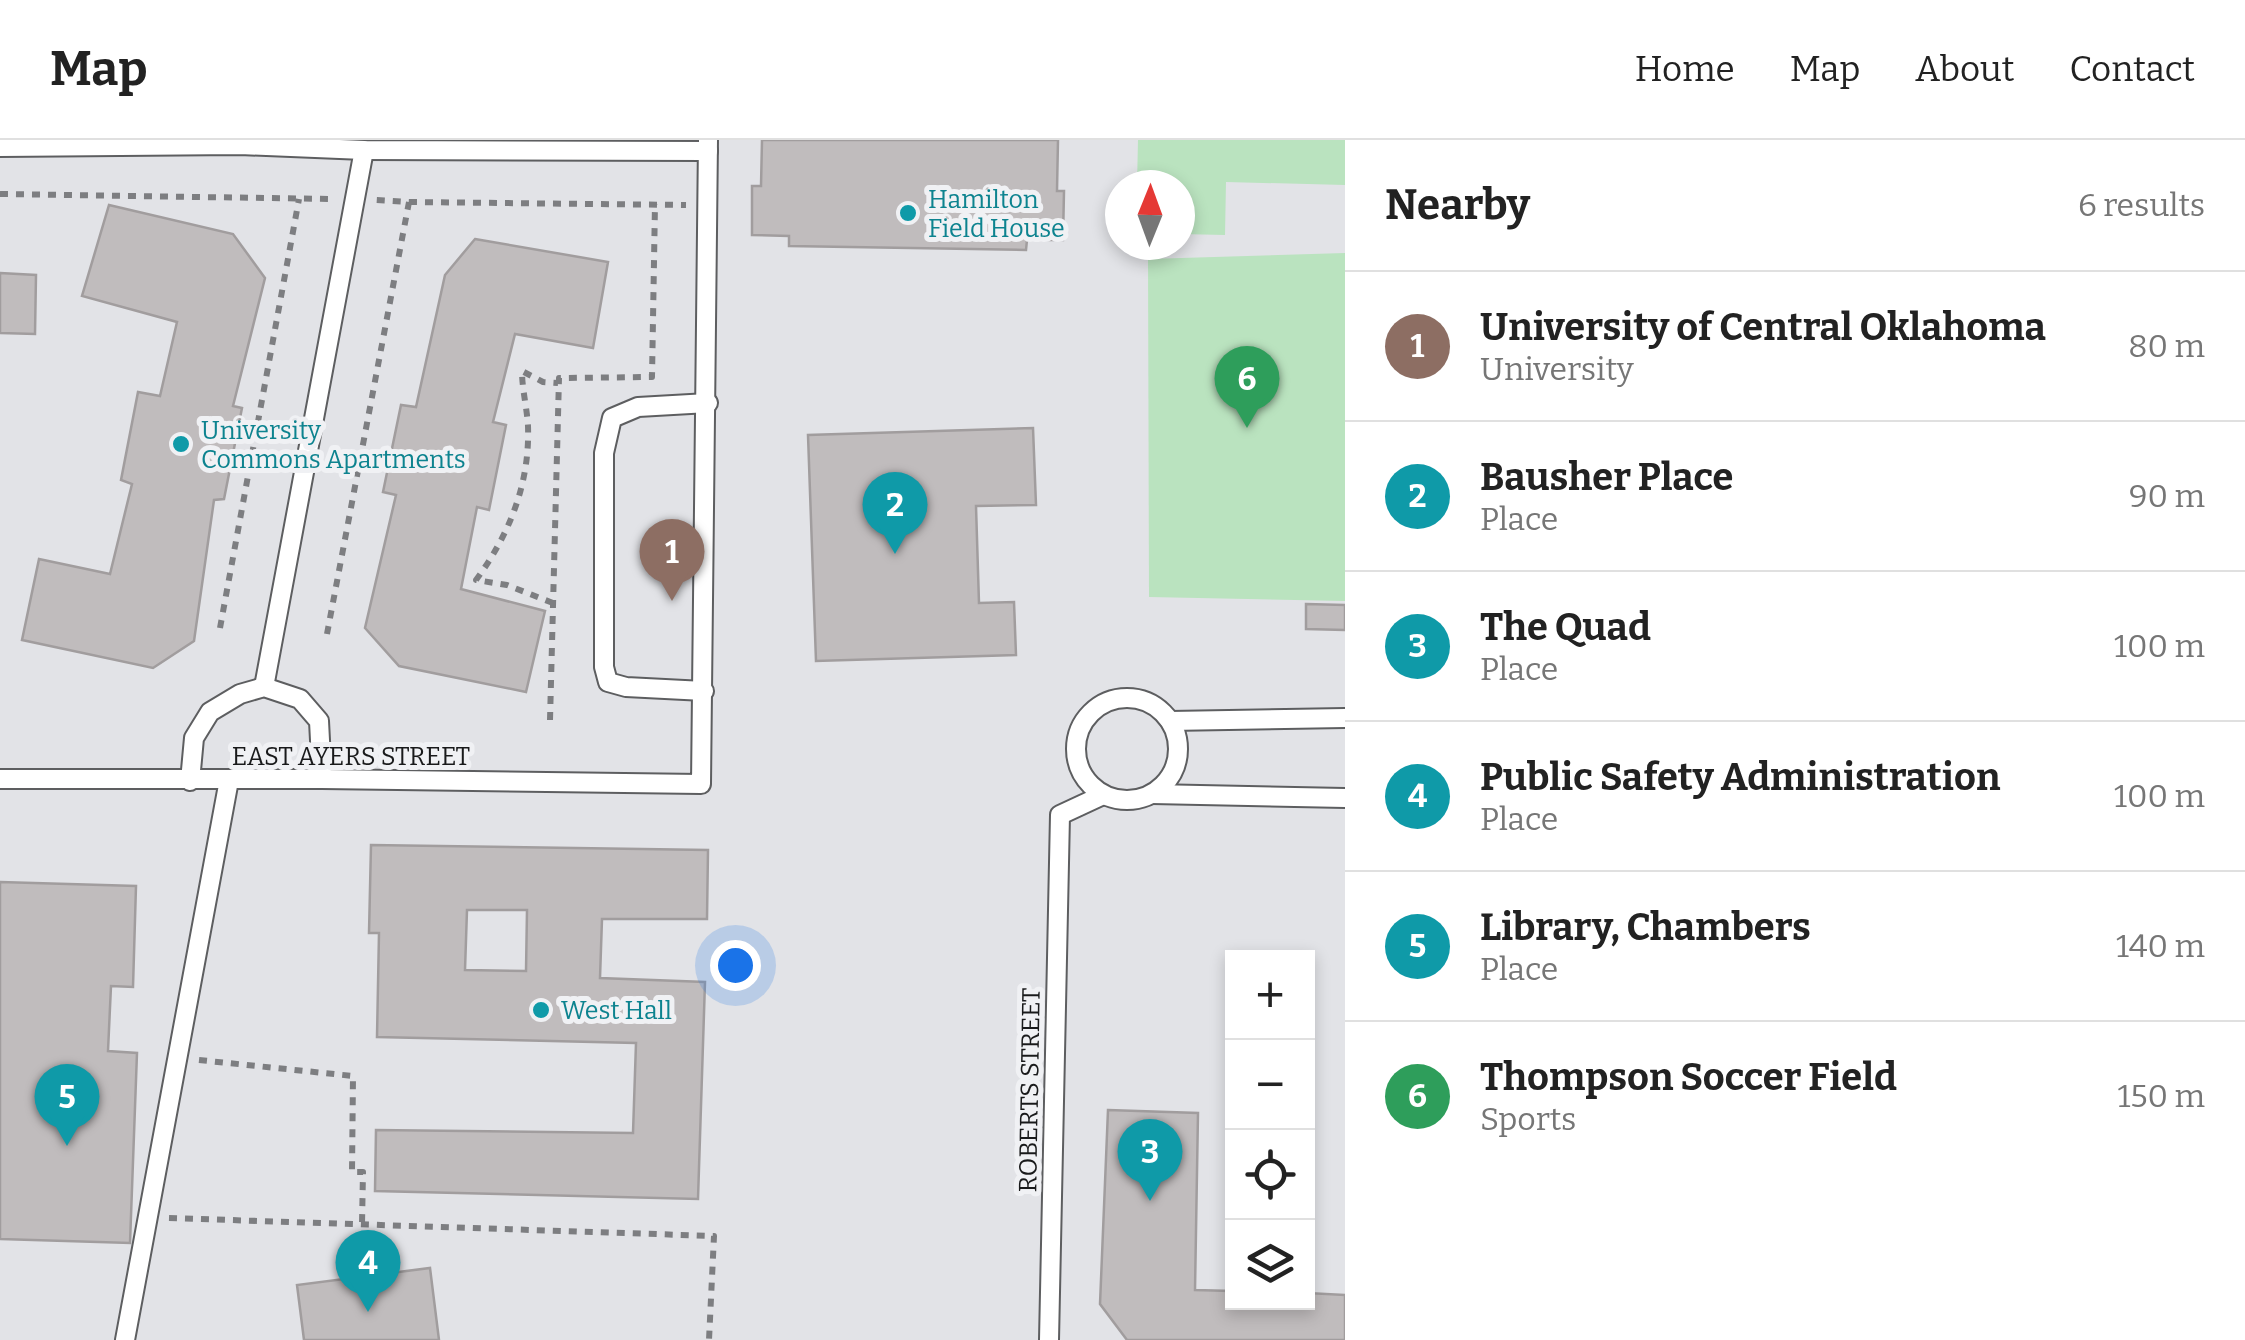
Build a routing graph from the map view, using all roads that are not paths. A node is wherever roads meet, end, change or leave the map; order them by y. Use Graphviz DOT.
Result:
graph roads {
  1 [pos="290,143"];
  2 [pos="708,146"];
  3 [pos="0,147"];
  4 [pos="364,150"];
  5 [pos="708,403"];
  6 [pos="264,687"];
  7 [pos="704,691"];
  8 [pos="1345,718"];
  9 [pos="1170,721"];
  10 [pos="0,779"];
  11 [pos="322,779"];
  12 [pos="229,780"];
  13 [pos="190,781"];
  14 [pos="1103,794"];
  15 [pos="1152,794"];
  16 [pos="1345,798"];
  17 [pos="125,1340"];
  18 [pos="1049,1340"];
  1 -- 3 [label="lane"];
  1 -- 4 [label="lane"];
  2 -- 4 [label="lane"];
  2 -- 5 [label="lane"];
  4 -- 6 [label="lane"];
  5 -- 7 [label="lane"];
  5 -- 7 [label="lane"];
  6 -- 11 [label="lane"];
  6 -- 13 [label="lane"];
  7 -- 11 [label="lane, EAST AYERS STREET"];
  8 -- 9 [label="lane"];
  9 -- 14 [label="lane"];
  9 -- 15 [label="lane"];
  10 -- 13 [label="lane, EAST AYERS STREET"];
  11 -- 12 [label="lane, EAST AYERS STREET"];
  12 -- 13 [label="lane, EAST AYERS STREET"];
  12 -- 17 [label="lane"];
  14 -- 15 [label="lane"];
  14 -- 18 [label="lane, ROBERTS STREET"];
  15 -- 16 [label="lane"];
}
